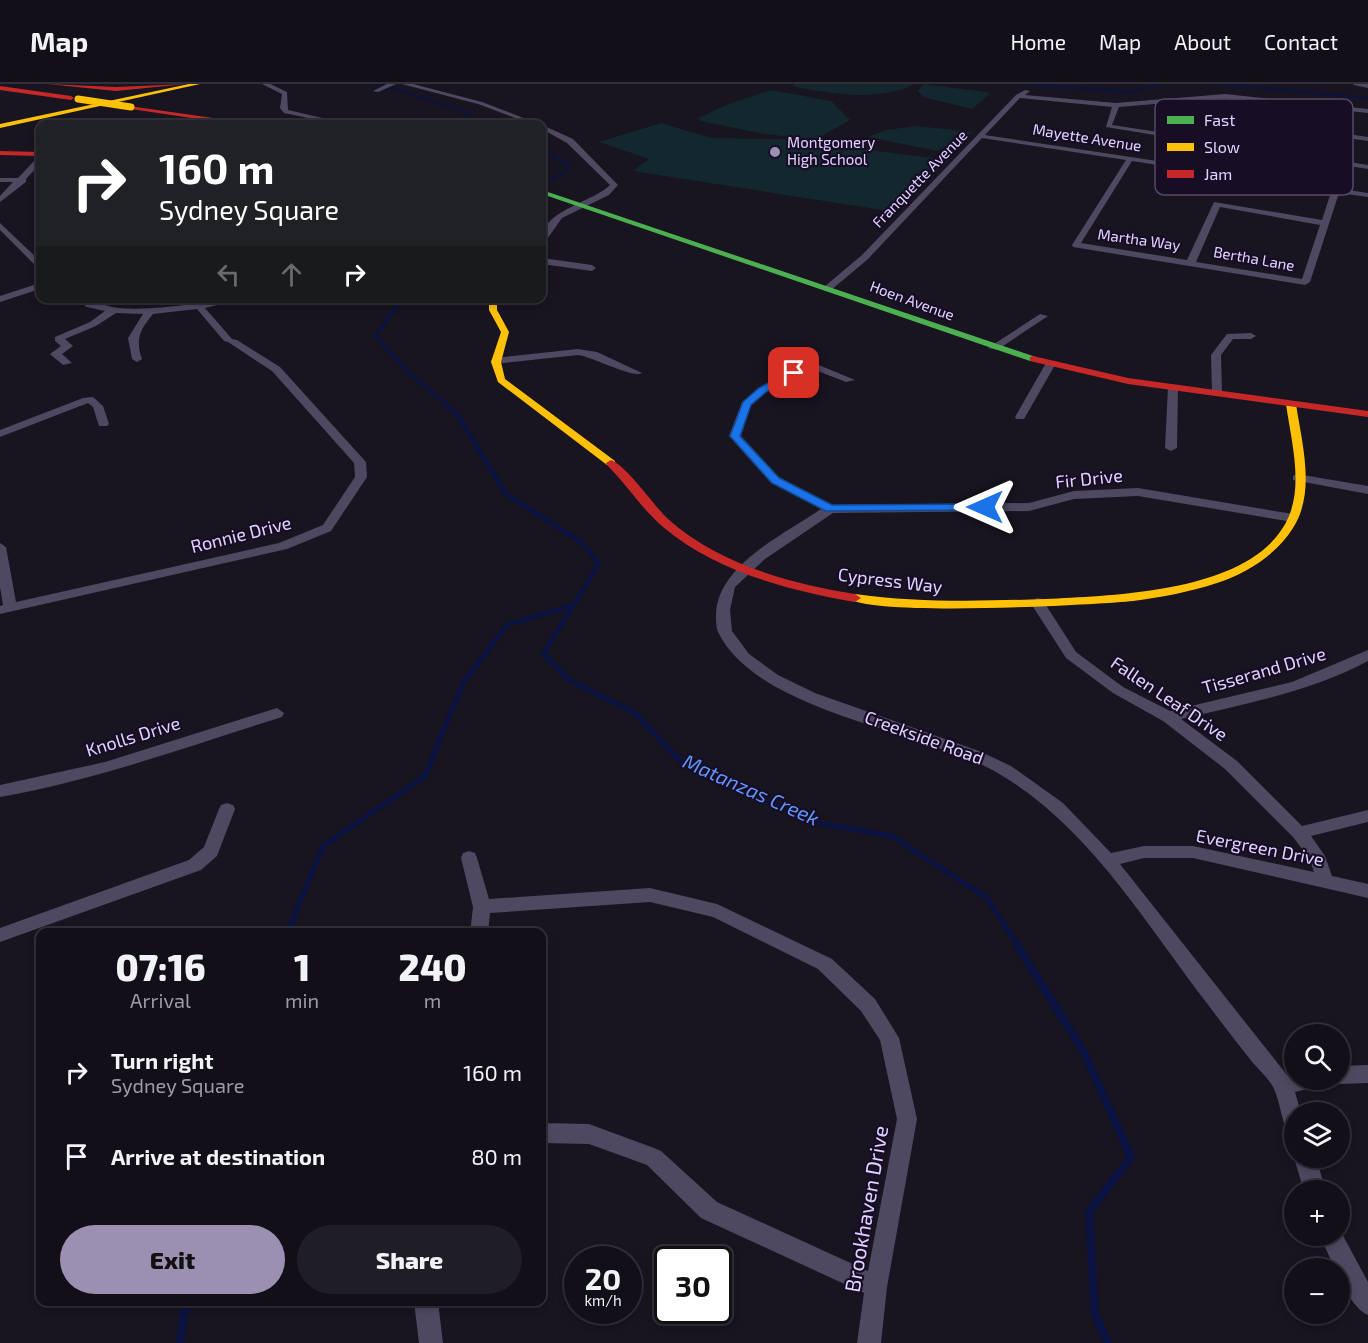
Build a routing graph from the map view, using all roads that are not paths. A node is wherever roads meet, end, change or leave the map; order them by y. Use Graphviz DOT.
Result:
graph roads {
  1 [pos="50,84"];
  2 [pos="183,84"];
  3 [pos="197,84"];
  4 [pos="265,84"];
  5 [pos="405,84"];
  6 [pos="446,84"];
  7 [pos="1356,84"];
  8 [pos="391,85"];
  9 [pos="68,86"];
  10 [pos="1368,86"];
  11 [pos="0,88"];
  12 [pos="1033,88"];
  13 [pos="378,90"];
  14 [pos="424,90"];
  15 [pos="1018,96"];
  16 [pos="1179,99"];
  17 [pos="1250,99"];
  18 [pos="1155,101"];
  19 [pos="132,102"];
  20 [pos="1116,105"];
  21 [pos="1353,109"];
  22 [pos="1368,111"];
  23 [pos="221,120"];
  24 [pos="325,120"];
  25 [pos="525,120"];
  26 [pos="0,126"];
  27 [pos="546,129"];
  28 [pos="1155,133"];
  29 [pos="981,136"];
  30 [pos="1353,137"];
  31 [pos="1368,139"];
  32 [pos="0,153"];
  33 [pos="36,154"];
  34 [pos="1130,159"];
  35 [pos="1155,163"];
  36 [pos="1353,164"];
  37 [pos="36,165"];
  38 [pos="1368,166"];
  39 [pos="0,180"];
  40 [pos="23,180"];
  41 [pos="546,193"];
  42 [pos="1353,193"];
  43 [pos="1334,195"];
  44 [pos="1368,195"];
  45 [pos="0,200"];
  46 [pos="583,204"];
  47 [pos="1324,223"];
  48 [pos="0,225"];
  49 [pos="546,234"];
  50 [pos="36,261"];
  51 [pos="546,262"];
  52 [pos="1191,262"];
  53 [pos="592,268"];
  54 [pos="36,287"];
  55 [pos="827,289"];
  56 [pos="0,300"];
  57 [pos="92,303"];
  58 [pos="191,303"];
  59 [pos="197,303"];
  60 [pos="493,303"];
  61 [pos="114,310"];
  62 [pos="150,311"];
  63 [pos="1043,316"];
  64 [pos="1251,336"];
  65 [pos="993,348"];
  66 [pos="137,358"];
  67 [pos="495,361"];
  68 [pos="67,363"];
  69 [pos="1050,365"];
  70 [pos="637,373"];
  71 [pos="850,380"];
  72 [pos="1173,387"];
  73 [pos="1217,393"];
  74 [pos="1291,404"];
  75 [pos="1368,414"];
  76 [pos="1020,417"];
  77 [pos="103,424"];
  78 [pos="0,434"];
  79 [pos="1171,448"];
  80 [pos="1297,478"];
  81 [pos="1368,490"];
  82 [pos="830,509"];
  83 [pos="1293,518"];
  84 [pos="0,547"];
  85 [pos="746,568"];
  86 [pos="1037,603"];
  87 [pos="5,608"];
  88 [pos="1368,655"];
  89 [pos="277,713"];
  90 [pos="1168,717"];
  91 [pos="0,791"];
  92 [pos="227,809"];
  93 [pos="1368,816"];
  94 [pos="1299,832"];
  95 [pos="469,858"];
  96 [pos="1109,860"];
  97 [pos="1326,881"];
  98 [pos="1368,891"];
  99 [pos="482,907"];
  100 [pos="479,928"];
  101 [pos="0,935"];
  102 [pos="1368,1074"];
  103 [pos="1350,1075"];
  104 [pos="1283,1085"];
  105 [pos="1288,1102"];
  106 [pos="546,1133"];
  107 [pos="1336,1246"];
  108 [pos="876,1287"];
  109 [pos="1368,1303"];
  110 [pos="426,1306"];
  111 [pos="431,1343"];
  112 [pos="869,1343"];
  1 -- 9 [label="main road"];
  2 -- 9 [label="main road"];
  3 -- 19 [label="main road"];
  4 -- 24 [label="street"];
  5 -- 14 [label="street"];
  6 -- 14 [label="street"];
  7 -- 10 [label="street"];
  8 -- 13 [label="street"];
  9 -- 19 [label="main road"];
  11 -- 19 [label="main road, bridge"];
  12 -- 15 [label="street, Franquette Avenue"];
  14 -- 25 [label="street"];
  15 -- 20 [label="street"];
  15 -- 29 [label="street, Franquette Avenue"];
  16 -- 17 [label="street"];
  18 -- 20 [label="street"];
  19 -- 23 [label="main road"];
  19 -- 26 [label="main road"];
  20 -- 28 [label="street"];
  21 -- 22 [label="street"];
  27 -- 46 [label="street"];
  29 -- 34 [label="street, Mayette Avenue"];
  29 -- 55 [label="street, Franquette Avenue"];
  30 -- 31 [label="street"];
  32 -- 33 [label="main road"];
  34 -- 35 [label="street, Mayette Avenue"];
  34 -- 52 [label="street, Martha Way"];
  36 -- 38 [label="street"];
  37 -- 40 [label="street"];
  39 -- 40 [label="street"];
  40 -- 45 [label="street"];
  41 -- 46 [label="main road, Hoen Avenue"];
  42 -- 44 [label="street, Mayette Avenue"];
  43 -- 47 [label="street"];
  46 -- 49 [label="street"];
  46 -- 55 [label="main road, Hoen Avenue"];
  47 -- 52 [label="street, Bertha Lane"];
  47 -- 52 [label="street, Bertha Lane"];
  48 -- 50 [label="street"];
  51 -- 53 [label="street"];
  54 -- 56 [label="street"];
  55 -- 65 [label="main road, Hoen Avenue"];
  57 -- 61 [label="street"];
  58 -- 62 [label="street"];
  59 -- 87 [label="street, Ronnie Drive"];
  60 -- 67 [label="main road"];
  61 -- 62 [label="street"];
  61 -- 68 [label="street"];
  62 -- 66 [label="street"];
  63 -- 65 [label="street"];
  64 -- 73 [label="street"];
  65 -- 69 [label="main road, Hoen Avenue"];
  67 -- 70 [label="street"];
  67 -- 85 [label="main road, Cypress Way"];
  69 -- 72 [label="main road, Hoen Avenue"];
  69 -- 76 [label="street"];
  71 -- 82 [label="street, Fir Drive"];
  72 -- 73 [label="main road, Hoen Avenue"];
  72 -- 79 [label="street"];
  73 -- 74 [label="main road, Hoen Avenue"];
  74 -- 75 [label="main road, Hoen Avenue"];
  74 -- 80 [label="main road"];
  77 -- 78 [label="street"];
  80 -- 81 [label="street"];
  80 -- 83 [label="main road"];
  82 -- 83 [label="street, Fir Drive"];
  82 -- 85 [label="street, Creekside Road"];
  83 -- 86 [label="main road, Cypress Way"];
  84 -- 87 [label="street"];
  85 -- 86 [label="main road, Cypress Way"];
  85 -- 96 [label="street, Creekside Road"];
  86 -- 90 [label="street, Fallen Leaf Drive"];
  88 -- 90 [label="street, Tisserand Drive"];
  89 -- 91 [label="street, Knolls Drive"];
  90 -- 94 [label="street, Fallen Leaf Drive"];
  92 -- 101 [label="street"];
  93 -- 94 [label="street"];
  94 -- 97 [label="street, Fallen Leaf Drive"];
  95 -- 99 [label="street"];
  96 -- 97 [label="street, Evergreen Drive"];
  96 -- 104 [label="street, Creekside Road"];
  97 -- 98 [label="street, Evergreen Drive"];
  99 -- 100 [label="street"];
  99 -- 108 [label="street, Brookhaven Drive"];
  102 -- 103 [label="street"];
  104 -- 105 [label="street, Creekside Road"];
  106 -- 108 [label="street"];
  107 -- 109 [label="street"];
  108 -- 112 [label="street, Brookhaven Drive"];
  110 -- 111 [label="street"];
}
